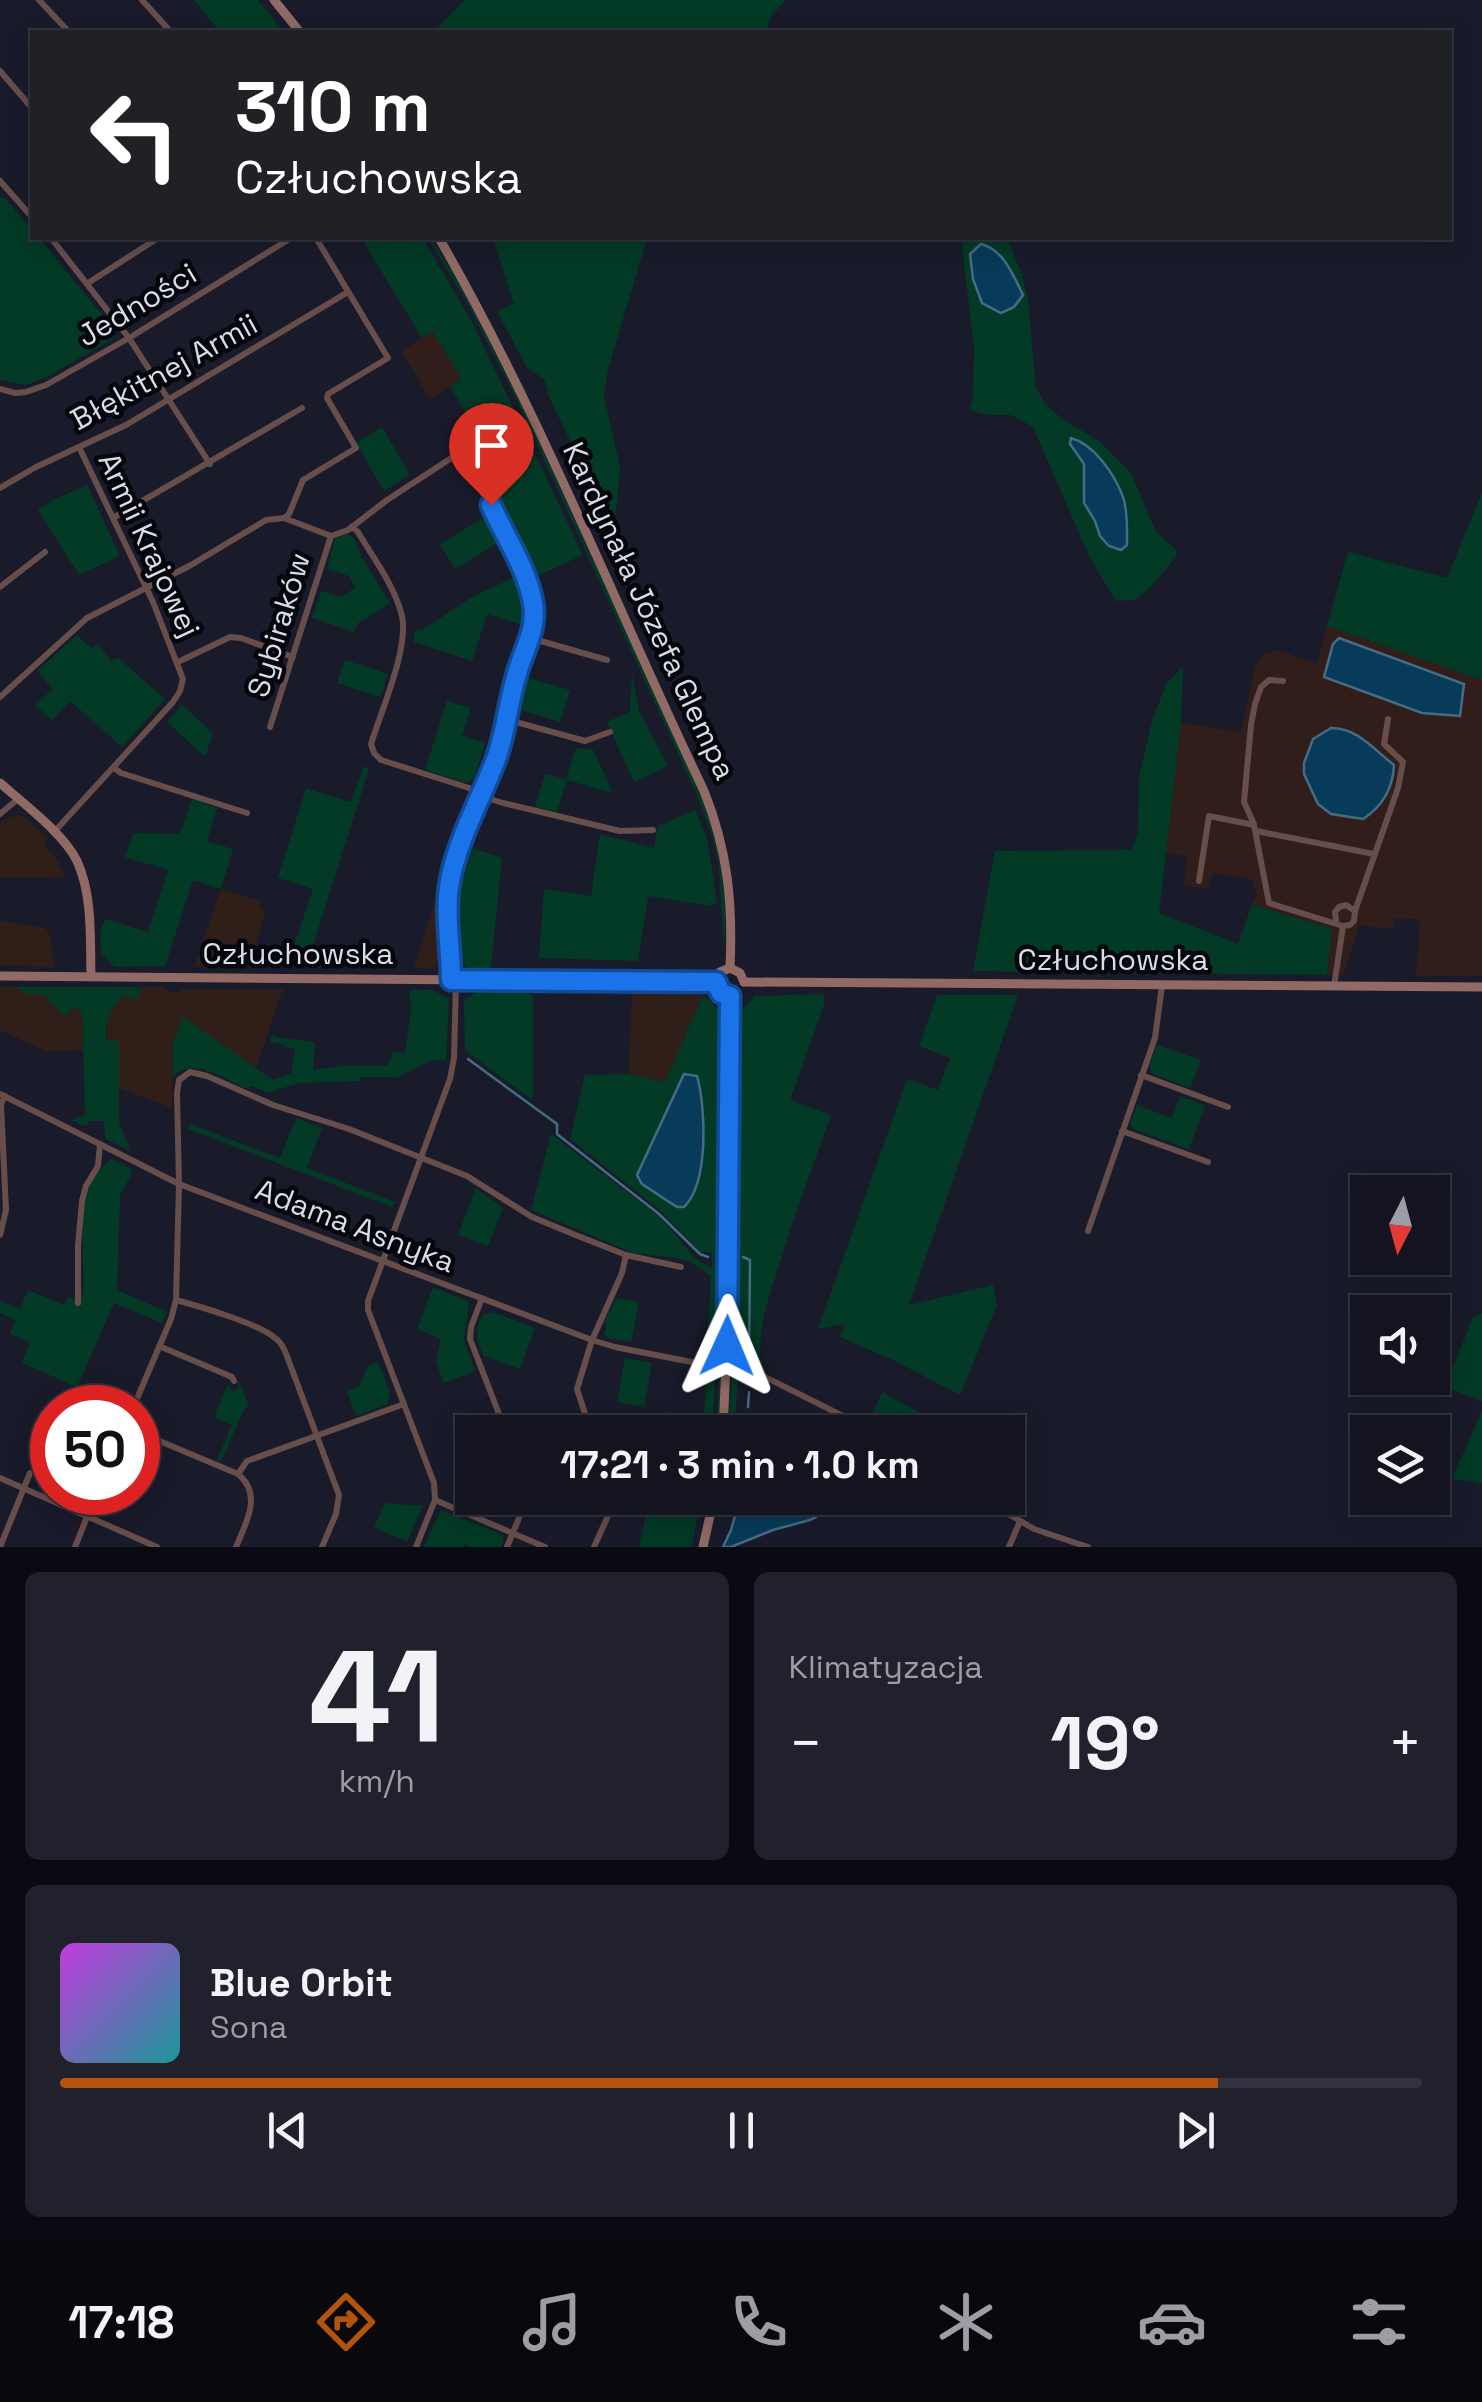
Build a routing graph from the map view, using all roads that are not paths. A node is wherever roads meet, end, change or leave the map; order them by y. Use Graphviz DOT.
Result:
graph roads {
  1 [pos="39,0"];
  2 [pos="142,0"];
  3 [pos="274,0"];
  4 [pos="67,30"];
  5 [pos="169,30"];
  6 [pos="298,30"];
  7 [pos="0,71"];
  8 [pos="30,106"];
  9 [pos="1,182"];
  10 [pos="30,215"];
  11 [pos="53,240"];
  12 [pos="155,240"];
  13 [pos="288,240"];
  14 [pos="317,240"];
  15 [pos="440,240"];
  16 [pos="88,282"];
  17 [pos="348,292"];
  18 [pos="129,338"];
  19 [pos="0,389"];
  20 [pos="169,399"];
  21 [pos="302,408"];
  22 [pos="476,442"];
  23 [pos="79,447"];
  24 [pos="456,455"];
  25 [pos="210,464"];
  26 [pos="0,488"];
  27 [pos="113,518"];
  28 [pos="284,518"];
  29 [pos="352,527"];
  30 [pos="330,536"];
  31 [pos="45,552"];
  32 [pos="0,587"];
  33 [pos="146,587"];
  34 [pos="530,638"];
  35 [pos="293,656"];
  36 [pos="607,660"];
  37 [pos="178,662"];
  38 [pos="1283,681"];
  39 [pos="0,697"];
  40 [pos="508,720"];
  41 [pos="1388,720"];
  42 [pos="270,728"];
  43 [pos="610,732"];
  44 [pos="114,768"];
  45 [pos="0,784"];
  46 [pos="480,796"];
  47 [pos="18,800"];
  48 [pos="246,813"];
  49 [pos="0,814"];
  50 [pos="1255,828"];
  51 [pos="653,830"];
  52 [pos="54,832"];
  53 [pos="1374,854"];
  54 [pos="1199,881"];
  55 [pos="1354,911"];
  56 [pos="1340,924"];
  57 [pos="730,968"];
  58 [pos="0,976"];
  59 [pos="91,977"];
  60 [pos="454,980"];
  61 [pos="716,982"];
  62 [pos="744,982"];
  63 [pos="1162,986"];
  64 [pos="1334,986"];
  65 [pos="1482,987"];
  66 [pos="730,996"];
  67 [pos="1142,1075"];
  68 [pos="2,1095"];
  69 [pos="1228,1107"];
  70 [pos="1122,1131"];
  71 [pos="100,1144"];
  72 [pos="421,1157"];
  73 [pos="1208,1162"];
  74 [pos="180,1184"];
  75 [pos="2,1193"];
  76 [pos="1088,1231"];
  77 [pos="0,1236"];
  78 [pos="626,1255"];
  79 [pos="382,1260"];
  80 [pos="681,1267"];
  81 [pos="482,1298"];
  82 [pos="176,1300"];
  83 [pos="78,1303"];
  84 [pos="592,1340"];
  85 [pos="159,1346"];
  86 [pos="706,1365"];
  87 [pos="745,1371"];
  88 [pos="234,1381"];
  89 [pos="142,1385"];
  90 [pos="404,1404"];
  91 [pos="499,1415"];
  92 [pos="585,1415"];
  93 [pos="724,1415"];
  94 [pos="842,1415"];
  95 [pos="317,1436"];
  96 [pos="160,1441"];
  97 [pos="30,1474"];
  98 [pos="238,1474"];
  99 [pos="0,1478"];
  100 [pos="24,1488"];
  101 [pos="435,1500"];
  102 [pos="519,1515"];
  103 [pos="608,1515"];
  104 [pos="711,1515"];
  105 [pos="1010,1515"];
  106 [pos="87,1517"];
  107 [pos="1017,1519"];
  108 [pos="513,1533"];
  109 [pos="0,1547"];
  110 [pos="75,1547"];
  111 [pos="157,1547"];
  112 [pos="236,1547"];
  113 [pos="322,1547"];
  114 [pos="416,1547"];
  115 [pos="507,1547"];
  116 [pos="546,1547"];
  117 [pos="594,1547"];
  118 [pos="704,1547"];
  119 [pos="1009,1547"];
  120 [pos="1088,1547"];
  1 -- 4 [label="street"];
  2 -- 5 [label="street"];
  3 -- 6 [label="main road"];
  7 -- 8 [label="street"];
  9 -- 10 [label="street"];
  11 -- 16 [label="street"];
  12 -- 16 [label="street"];
  13 -- 18 [label="street, Jedności"];
  14 -- 17 [label="street"];
  15 -- 57 [label="main road, Kardynała Józefa Glempa"];
  16 -- 18 [label="street"];
  17 -- 20 [label="street, Błękitnej Armii"];
  17 -- 28 [label="street"];
  18 -- 19 [label="street, Jedności"];
  18 -- 20 [label="street"];
  20 -- 23 [label="street, Błękitnej Armii"];
  20 -- 25 [label="street"];
  21 -- 25 [label="street"];
  22 -- 24 [label="street, Sybiraków"];
  23 -- 26 [label="street, Błękitnej Armii"];
  23 -- 27 [label="street, Armii Krajowej"];
  24 -- 29 [label="street, Sybiraków"];
  24 -- 34 [label="street"];
  25 -- 27 [label="street"];
  27 -- 33 [label="street, Armii Krajowej"];
  28 -- 30 [label="street, Sybiraków"];
  28 -- 33 [label="street"];
  29 -- 30 [label="street, Sybiraków"];
  29 -- 46 [label="street"];
  30 -- 35 [label="street, Sybiraków"];
  31 -- 32 [label="street"];
  33 -- 37 [label="street, Armii Krajowej"];
  33 -- 39 [label="street"];
  34 -- 36 [label="street"];
  34 -- 40 [label="street"];
  35 -- 37 [label="street, Armii Krajowej"];
  35 -- 42 [label="street, Sybiraków"];
  37 -- 44 [label="street, Armii Krajowej"];
  38 -- 50 [label="street"];
  40 -- 43 [label="street"];
  40 -- 46 [label="street"];
  41 -- 53 [label="street"];
  44 -- 48 [label="street"];
  44 -- 52 [label="street, Armii Krajowej"];
  45 -- 47 [label="main road"];
  46 -- 51 [label="street"];
  46 -- 60 [label="street"];
  47 -- 49 [label="street"];
  47 -- 52 [label="main road"];
  50 -- 53 [label="street"];
  50 -- 54 [label="street"];
  50 -- 56 [label="street"];
  52 -- 59 [label="main road"];
  53 -- 55 [label="street"];
  55 -- 56 [label="street"];
  55 -- 56 [label="street"];
  56 -- 64 [label="street"];
  57 -- 61 [label="main road"];
  57 -- 62 [label="main road"];
  58 -- 59 [label="main road, Człuchowska"];
  59 -- 60 [label="main road, Człuchowska"];
  60 -- 61 [label="main road, Człuchowska"];
  60 -- 72 [label="street"];
  61 -- 66 [label="main road"];
  62 -- 63 [label="main road, Człuchowska"];
  62 -- 66 [label="main road"];
  63 -- 64 [label="main road, Człuchowska"];
  63 -- 67 [label="street"];
  64 -- 65 [label="main road, Człuchowska"];
  66 -- 93 [label="main road"];
  67 -- 69 [label="street"];
  67 -- 70 [label="street"];
  68 -- 71 [label="street, Adama Asnyka"];
  68 -- 75 [label="street"];
  70 -- 73 [label="street"];
  70 -- 76 [label="street"];
  71 -- 74 [label="street, Adama Asnyka"];
  71 -- 83 [label="street"];
  72 -- 74 [label="street"];
  72 -- 78 [label="street"];
  72 -- 79 [label="street"];
  74 -- 79 [label="street, Adama Asnyka"];
  74 -- 82 [label="street"];
  75 -- 77 [label="street"];
  78 -- 80 [label="street"];
  78 -- 84 [label="street"];
  79 -- 81 [label="street, Adama Asnyka"];
  79 -- 90 [label="street"];
  81 -- 84 [label="street, Adama Asnyka"];
  81 -- 91 [label="street"];
  82 -- 85 [label="street"];
  82 -- 95 [label="street"];
  84 -- 86 [label="street, Adama Asnyka"];
  84 -- 92 [label="street"];
  85 -- 88 [label="street"];
  85 -- 89 [label="street"];
  87 -- 94 [label="street"];
  90 -- 95 [label="street"];
  90 -- 101 [label="street"];
  95 -- 98 [label="street"];
  95 -- 113 [label="street"];
  96 -- 98 [label="street"];
  97 -- 100 [label="street"];
  98 -- 112 [label="street"];
  99 -- 100 [label="street"];
  100 -- 106 [label="street"];
  100 -- 109 [label="street"];
  101 -- 108 [label="street"];
  101 -- 114 [label="street"];
  102 -- 108 [label="street"];
  103 -- 117 [label="street"];
  104 -- 118 [label="main road"];
  105 -- 107 [label="street"];
  106 -- 110 [label="street"];
  106 -- 111 [label="street"];
  107 -- 119 [label="street"];
  107 -- 120 [label="street"];
  108 -- 115 [label="street"];
  108 -- 116 [label="street"];
}
